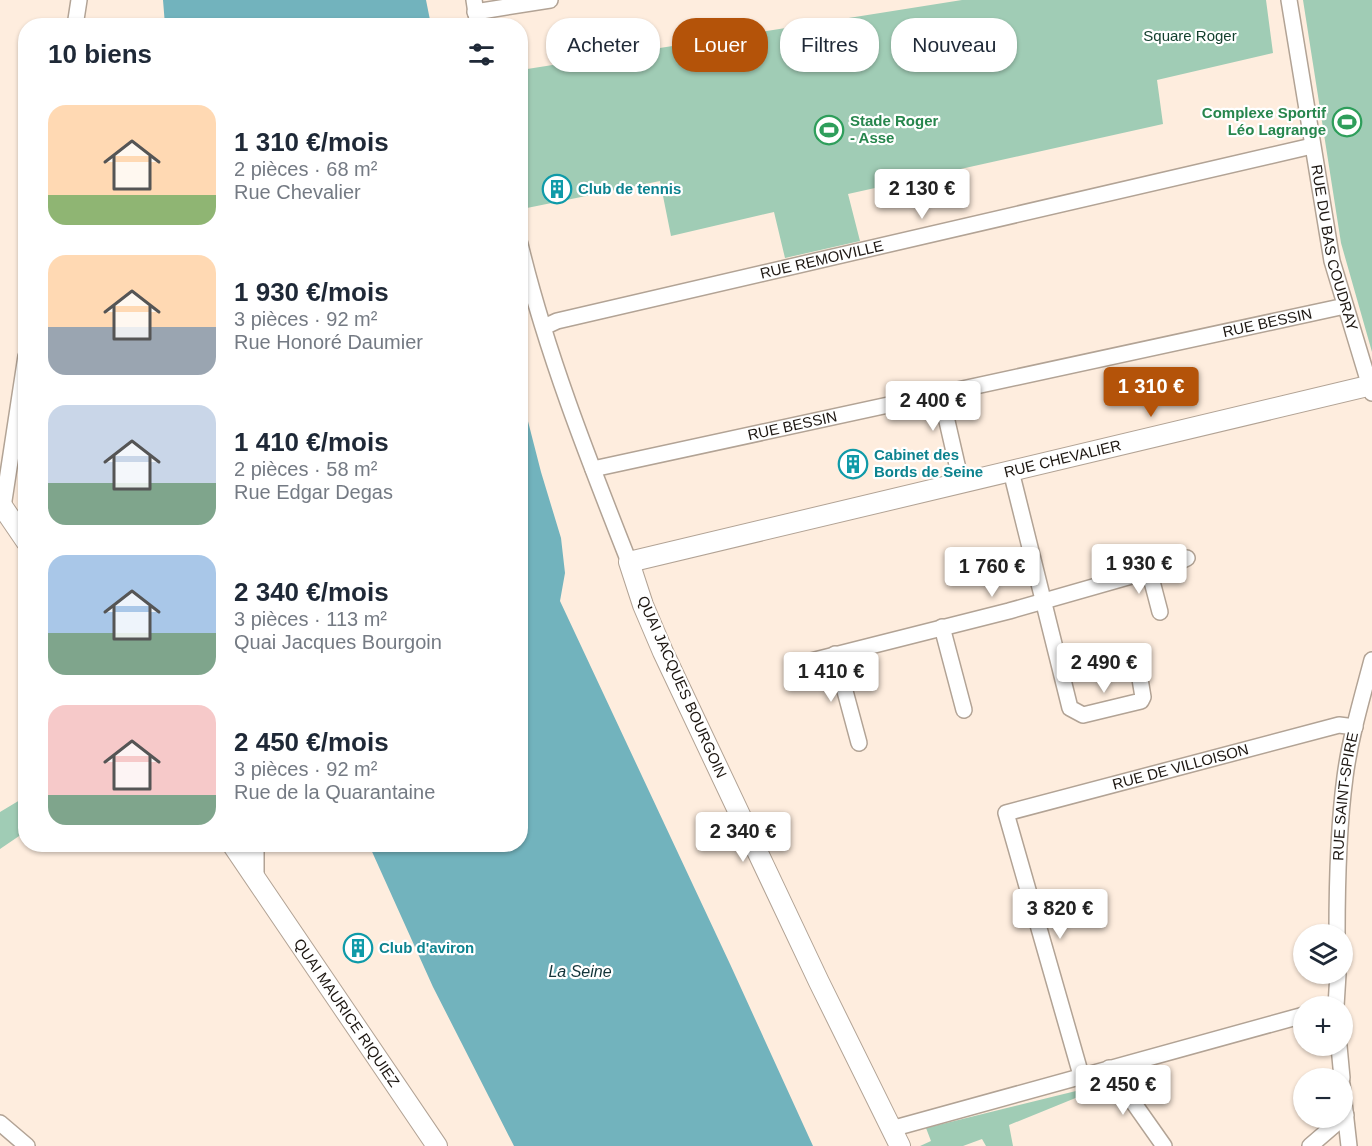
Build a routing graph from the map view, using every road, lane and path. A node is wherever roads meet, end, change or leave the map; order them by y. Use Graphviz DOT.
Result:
graph roads {
  1 [pos="79,0"];
  2 [pos="550,0"];
  3 [pos="1289,0"];
  4 [pos="476,12"];
  5 [pos="76,18"];
  6 [pos="1312,146"];
  7 [pos="528,271"];
  8 [pos="1345,306"];
  9 [pos="544,327"];
  10 [pos="1368,388"];
  11 [pos="941,395"];
  12 [pos="18,404"];
  13 [pos="593,469"];
  14 [pos="1011,471"];
  15 [pos="961,482"];
  16 [pos="1,505"];
  17 [pos="18,529"];
  18 [pos="1186,558"];
  19 [pos="629,562"];
  20 [pos="1149,570"];
  21 [pos="1043,601"];
  22 [pos="1160,612"];
  23 [pos="942,627"];
  24 [pos="835,654"];
  25 [pos="1372,660"];
  26 [pos="807,662"];
  27 [pos="1140,679"];
  28 [pos="964,710"];
  29 [pos="1355,727"];
  30 [pos="859,743"];
  31 [pos="237,852"];
  32 [pos="256,852"];
  33 [pos="256,880"];
  34 [pos="1337,924"];
  35 [pos="1293,1018"];
  36 [pos="1109,1068"];
  37 [pos="1081,1075"];
  38 [pos="0,1123"];
  39 [pos="1331,1128"];
  40 [pos="1348,1128"];
  41 [pos="896,1137"];
  42 [pos="27,1146"];
  43 [pos="436,1146"];
  44 [pos="1164,1146"];
  45 [pos="1310,1146"];
  46 [pos="1350,1146"];
  1 -- 5 [label="street"];
  2 -- 4 [label="street"];
  3 -- 6 [label="street, RUE DU BAS COUDRAY"];
  6 -- 8 [label="street, RUE DU BAS COUDRAY"];
  6 -- 9 [label="street, RUE REMOIVILLE"];
  7 -- 9 [label="street, QUAI JACQUES BOURGOIN"];
  8 -- 10 [label="street, RUE DU BAS COUDRAY"];
  8 -- 11 [label="street, RUE BESSIN"];
  9 -- 13 [label="street, QUAI JACQUES BOURGOIN"];
  10 -- 14 [label="main road, RUE CHEVALIER"];
  11 -- 13 [label="street, RUE BESSIN"];
  11 -- 15 [label="street"];
  12 -- 16 [label="street"];
  13 -- 19 [label="street, QUAI JACQUES BOURGOIN"];
  14 -- 15 [label="main road, RUE CHEVALIER"];
  14 -- 21 [label="street"];
  15 -- 19 [label="main road, RUE CHEVALIER"];
  16 -- 17 [label="main road"];
  18 -- 20 [label="street"];
  19 -- 41 [label="main road, QUAI JACQUES BOURGOIN"];
  20 -- 21 [label="street"];
  20 -- 22 [label="street"];
  21 -- 23 [label="street"];
  21 -- 27 [label="street"];
  23 -- 24 [label="street"];
  23 -- 28 [label="street"];
  24 -- 26 [label="street"];
  24 -- 30 [label="street"];
  25 -- 29 [label="street, RUE SAINT-SPIRE"];
  29 -- 34 [label="street, RUE SAINT-SPIRE"];
  29 -- 37 [label="street, RUE DE VILLOISON"];
  31 -- 33 [label="main road, QUAI MAURICE RIQUIEZ"];
  32 -- 33 [label="street"];
  33 -- 43 [label="main road, QUAI MAURICE RIQUIEZ"];
  35 -- 36 [label="street"];
  36 -- 37 [label="street"];
  36 -- 44 [label="street"];
  37 -- 41 [label="street"];
  38 -- 42 [label="street"];
  39 -- 45 [label="street"];
  40 -- 46 [label="street"];
}
